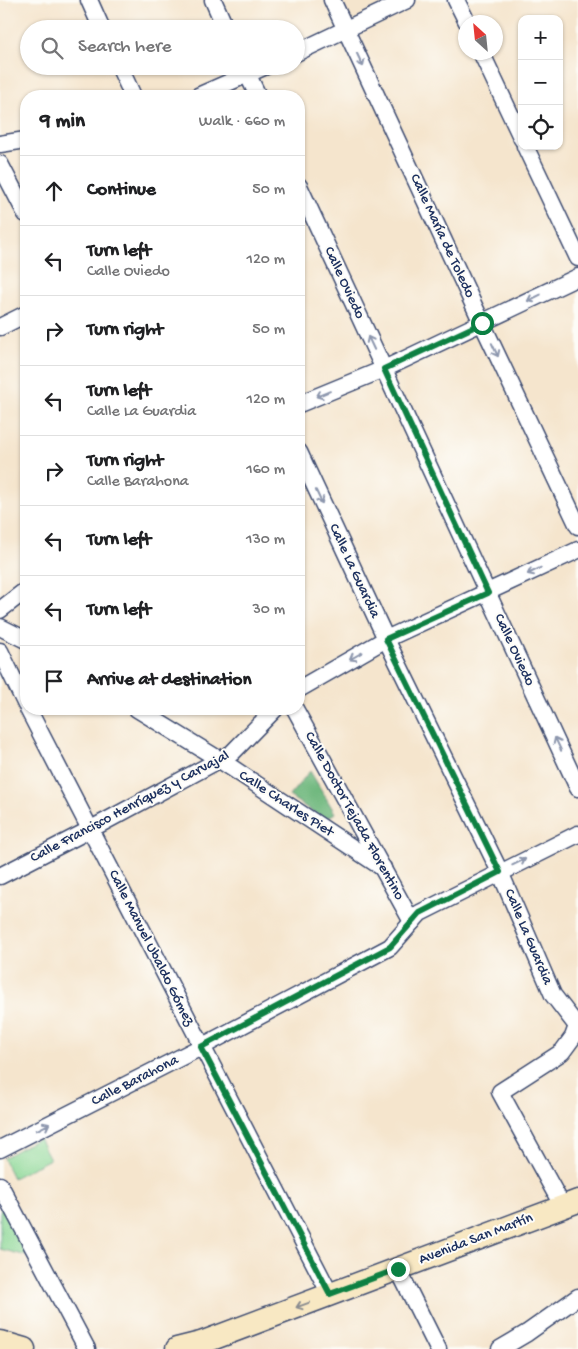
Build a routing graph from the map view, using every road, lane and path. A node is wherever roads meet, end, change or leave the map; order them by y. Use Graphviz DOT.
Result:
graph roads {
  1 [pos="89,0"];
  2 [pos="213,0"];
  3 [pos="332,0"];
  4 [pos="407,0"];
  5 [pos="456,0"];
  6 [pos="464,15"];
  7 [pos="98,20"];
  8 [pos="222,20"];
  9 [pos="346,30"];
  10 [pos="305,48"];
  11 [pos="485,60"];
  12 [pos="123,75"];
  13 [pos="237,75"];
  14 [pos="248,75"];
  15 [pos="130,90"];
  16 [pos="209,90"];
  17 [pos="255,90"];
  18 [pos="518,131"];
  19 [pos="20,141"];
  20 [pos="0,144"];
  21 [pos="527,150"];
  22 [pos="0,164"];
  23 [pos="305,199"];
  24 [pos="20,202"];
  25 [pos="578,258"];
  26 [pos="578,277"];
  27 [pos="20,317"];
  28 [pos="482,323"];
  29 [pos="0,327"];
  30 [pos="384,369"];
  31 [pos="305,402"];
  32 [pos="305,465"];
  33 [pos="578,526"];
  34 [pos="578,550"];
  35 [pos="488,593"];
  36 [pos="20,595"];
  37 [pos="0,610"];
  38 [pos="0,627"];
  39 [pos="20,637"];
  40 [pos="386,639"];
  41 [pos="0,651"];
  42 [pos="305,686"];
  43 [pos="20,692"];
  44 [pos="31,715"];
  45 [pos="147,715"];
  46 [pos="268,715"];
  47 [pos="299,715"];
  48 [pos="220,760"];
  49 [pos="578,788"];
  50 [pos="91,829"];
  51 [pos="578,834"];
  52 [pos="383,868"];
  53 [pos="500,872"];
  54 [pos="0,876"];
  55 [pos="412,922"];
  56 [pos="578,1026"];
  57 [pos="201,1047"];
  58 [pos="0,1149"];
  59 [pos="0,1185"];
  60 [pos="570,1204"];
  61 [pos="398,1269"];
  62 [pos="330,1294"];
  63 [pos="578,1297"];
  64 [pos="0,1342"];
  65 [pos="24,1349"];
  66 [pos="87,1349"];
  67 [pos="177,1349"];
  68 [pos="438,1349"];
  69 [pos="500,1349"];
  1 -- 7 [label="street"];
  2 -- 8 [label="street"];
  3 -- 9 [label="street, Calle María de Toledo"];
  4 -- 9 [label="street"];
  5 -- 6 [label="street"];
  9 -- 10 [label="street"];
  9 -- 28 [label="street, Calle María de Toledo, one-way"];
  11 -- 18 [label="street"];
  12 -- 15 [label="street"];
  13 -- 16 [label="street"];
  14 -- 17 [label="street"];
  19 -- 20 [label="street"];
  21 -- 25 [label="street"];
  22 -- 24 [label="street"];
  30 -- 23 [label="street, Calle Oviedo, one-way"];
  26 -- 28 [label="street, one-way"];
  27 -- 29 [label="street"];
  28 -- 30 [label="street"];
  28 -- 33 [label="street, Calle María de Toledo, one-way"];
  30 -- 31 [label="street, one-way"];
  30 -- 35 [label="street, Calle Oviedo"];
  32 -- 40 [label="street, Calle La Guardia, one-way"];
  34 -- 35 [label="street, one-way"];
  35 -- 40 [label="street"];
  49 -- 35 [label="street, Calle Oviedo, one-way"];
  36 -- 37 [label="street"];
  38 -- 39 [label="street"];
  40 -- 42 [label="street, one-way"];
  40 -- 53 [label="street, Calle La Guardia"];
  41 -- 43 [label="street, Calle Manuel Ubaldo Gómez"];
  44 -- 50 [label="street, Calle Manuel Ubaldo Gómez"];
  45 -- 48 [label="street, Calle Charles Piet"];
  46 -- 48 [label="street, Calle Francisco Henríquez y Carvajal"];
  47 -- 52 [label="street, Calle Doctor Tejada Florentino"];
  48 -- 50 [label="street, Calle Francisco Henríquez y Carvajal"];
  48 -- 52 [label="street, Calle Charles Piet"];
  50 -- 54 [label="street, Calle Francisco Henríquez y Carvajal"];
  50 -- 57 [label="street, Calle Manuel Ubaldo Gómez"];
  53 -- 51 [label="street, Calle Barahona, one-way"];
  52 -- 55 [label="street, Calle Doctor Tejada Florentino"];
  53 -- 55 [label="street, Calle Barahona"];
  53 -- 56 [label="street, Calle La Guardia"];
  55 -- 57 [label="street, Calle Barahona"];
  56 -- 60 [label="street, Calle La Guardia"];
  58 -- 57 [label="street, Calle Barahona, one-way"];
  57 -- 62 [label="street, Calle Manuel Ubaldo Gómez"];
  59 -- 66 [label="street"];
  60 -- 61 [label="main road, Avenida San Martín"];
  61 -- 62 [label="main road, Avenida San Martín"];
  61 -- 68 [label="street"];
  62 -- 67 [label="main road, Avenida San Martín, one-way"];
  63 -- 69 [label="street"];
  64 -- 65 [label="main road"];
}
